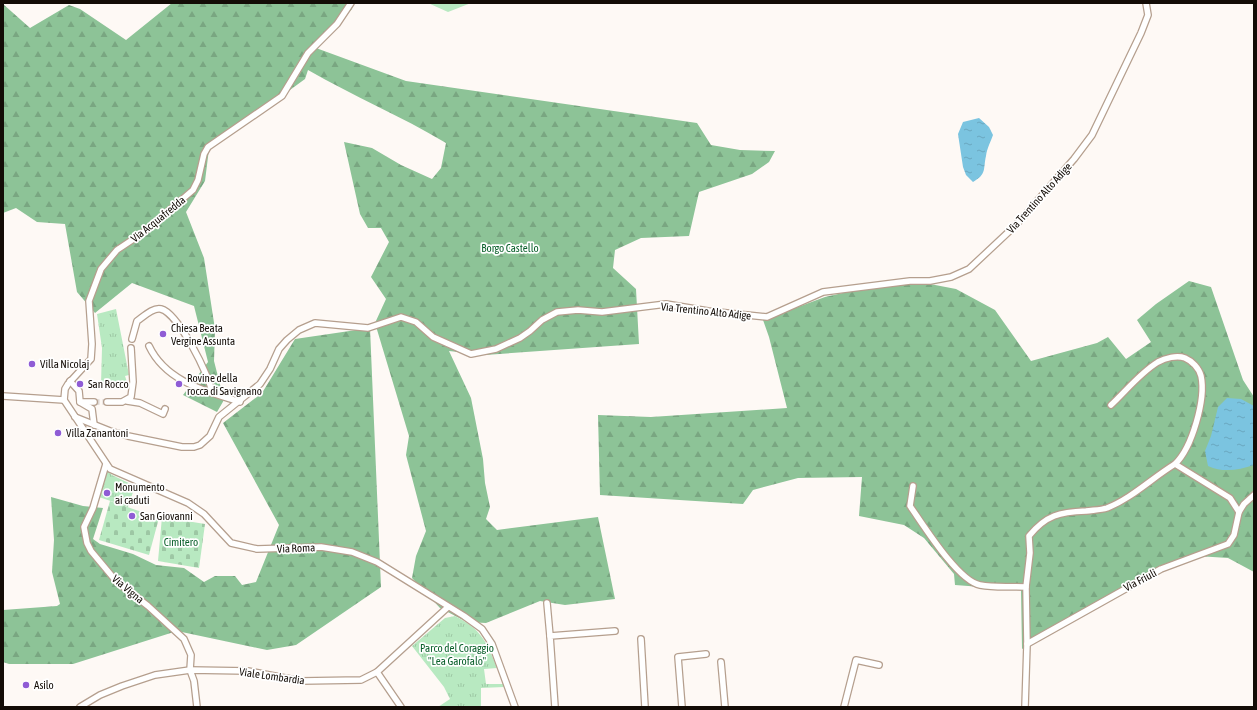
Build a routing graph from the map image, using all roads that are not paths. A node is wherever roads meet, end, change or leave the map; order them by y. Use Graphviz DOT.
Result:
graph roads {
  1 [pos="351,3"];
  2 [pos="1146,3"];
  3 [pos="132,339"];
  4 [pos="149,346"];
  5 [pos="131,348"];
  6 [pos="70,381"];
  7 [pos="212,393"];
  8 [pos="3,396"];
  9 [pos="64,400"];
  10 [pos="127,401"];
  11 [pos="80,402"];
  12 [pos="94,402"];
  13 [pos="107,402"];
  14 [pos="240,402"];
  15 [pos="1111,406"];
  16 [pos="165,409"];
  17 [pos="76,417"];
  18 [pos="94,425"];
  19 [pos="106,464"];
  20 [pos="1175,464"];
  21 [pos="913,486"];
  22 [pos="1254,495"];
  23 [pos="1238,512"];
  24 [pos="1026,587"];
  25 [pos="547,603"];
  26 [pos="448,607"];
  27 [pos="615,631"];
  28 [pos="550,636"];
  29 [pos="641,639"];
  30 [pos="1027,644"];
  31 [pos="706,654"];
  32 [pos="721,662"];
  33 [pos="879,665"];
  34 [pos="190,670"];
  35 [pos="377,672"];
  36 [pos="89,701"];
  37 [pos="80,707"];
  38 [pos="93,707"];
  39 [pos="197,707"];
  40 [pos="401,707"];
  41 [pos="515,707"];
  42 [pos="554,707"];
  43 [pos="645,707"];
  44 [pos="682,707"];
  45 [pos="725,707"];
  46 [pos="844,707"];
  47 [pos="1025,707"];
  1 -- 6 [label="street, Via Acquafredda"];
  2 -- 14 [label="street, Via Trentino Alto Adige"];
  3 -- 7 [label="street"];
  4 -- 7 [label="street"];
  5 -- 10 [label="street"];
  6 -- 9 [label="street"];
  6 -- 11 [label="street"];
  7 -- 14 [label="street"];
  8 -- 9 [label="street"];
  9 -- 17 [label="street, Via Roma"];
  10 -- 13 [label="street"];
  10 -- 16 [label="street"];
  11 -- 12 [label="street"];
  11 -- 18 [label="street"];
  14 -- 18 [label="street, Via Trentino Alto Adige"];
  15 -- 20 [label="street"];
  17 -- 18 [label="street, Via Trentino Alto Adige"];
  17 -- 19 [label="street, Via Roma"];
  19 -- 26 [label="street, Via Roma"];
  19 -- 34 [label="street, Via Vigna"];
  20 -- 23 [label="street"];
  20 -- 24 [label="street"];
  21 -- 24 [label="street"];
  22 -- 23 [label="street"];
  23 -- 30 [label="street, Via Friuli"];
  24 -- 30 [label="street"];
  25 -- 28 [label="street"];
  26 -- 35 [label="street, Viale Lombardia"];
  26 -- 41 [label="street, Via Roma"];
  27 -- 28 [label="street"];
  28 -- 42 [label="street"];
  29 -- 43 [label="street"];
  30 -- 47 [label="street"];
  31 -- 44 [label="street"];
  32 -- 45 [label="street"];
  33 -- 46 [label="street"];
  34 -- 35 [label="street, Viale Lombardia"];
  34 -- 36 [label="street, Viale Lombardia"];
  34 -- 39 [label="street, Via Vigna"];
  35 -- 40 [label="street"];
  36 -- 37 [label="street, Viale Lombardia"];
  36 -- 38 [label="street"];
}
